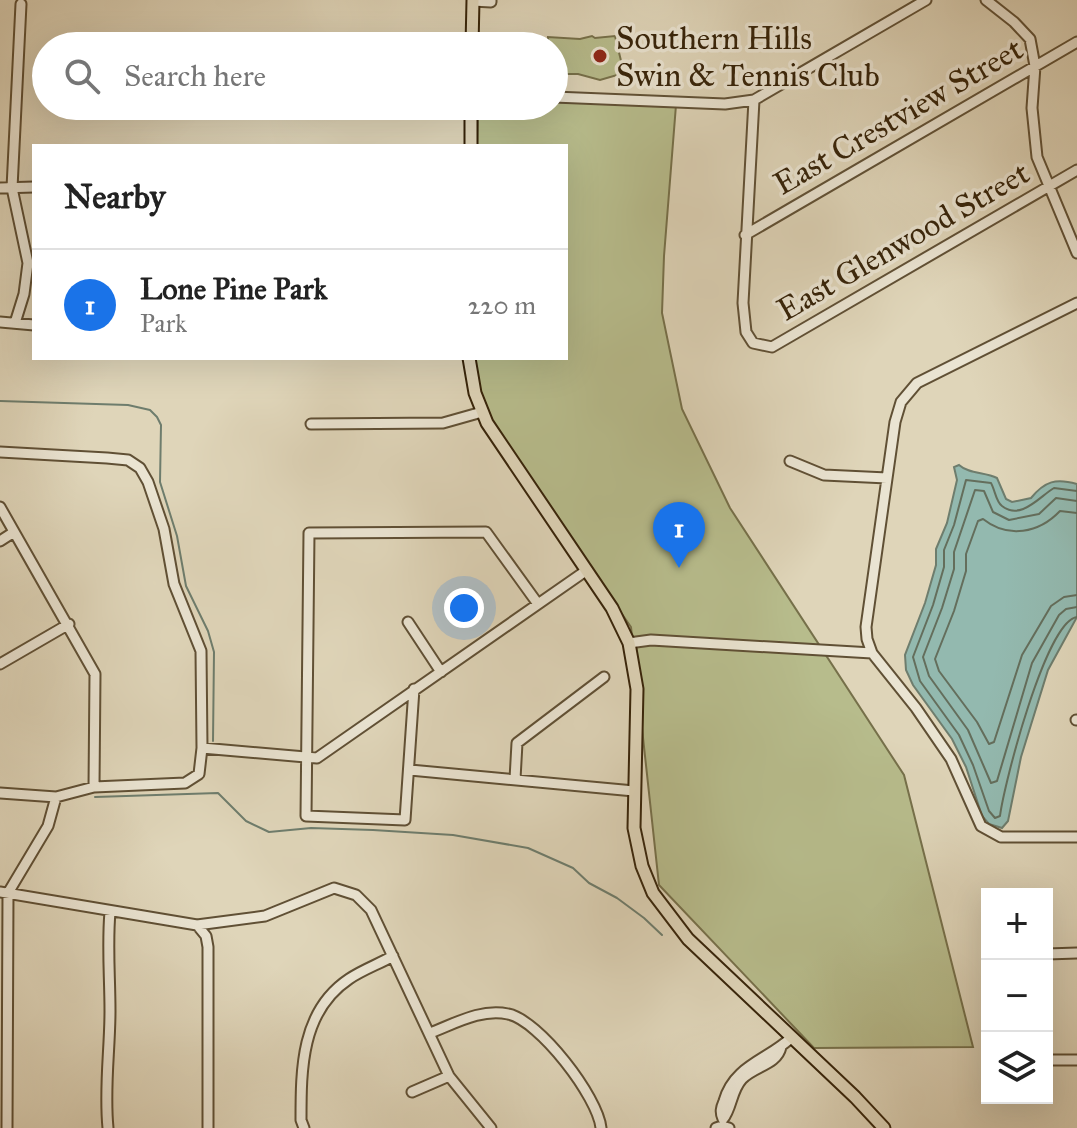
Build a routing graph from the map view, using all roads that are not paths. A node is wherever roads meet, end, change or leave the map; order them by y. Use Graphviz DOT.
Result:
graph roads {
  1 [pos="473,0"];
  2 [pos="491,0"];
  3 [pos="926,0"];
  4 [pos="986,0"];
  5 [pos="17,2"];
  6 [pos="472,32"];
  7 [pos="1077,42"];
  8 [pos="1035,66"];
  9 [pos="568,98"];
  10 [pos="754,100"];
  11 [pos="471,120"];
  12 [pos="14,142"];
  13 [pos="2,144"];
  14 [pos="471,144"];
  15 [pos="1077,170"];
  16 [pos="32,187"];
  17 [pos="1048,187"];
  18 [pos="0,188"];
  19 [pos="12,188"];
  20 [pos="745,235"];
  21 [pos="1077,253"];
  22 [pos="1077,303"];
  23 [pos="0,322"];
  24 [pos="15,323"];
  25 [pos="32,325"];
  26 [pos="469,360"];
  27 [pos="482,412"];
  28 [pos="311,424"];
  29 [pos="0,452"];
  30 [pos="790,461"];
  31 [pos="887,478"];
  32 [pos="0,507"];
  33 [pos="14,532"];
  34 [pos="0,541"];
  35 [pos="587,570"];
  36 [pos="538,604"];
  37 [pos="408,622"];
  38 [pos="69,624"];
  39 [pos="629,643"];
  40 [pos="872,653"];
  41 [pos="0,664"];
  42 [pos="441,672"];
  43 [pos="604,677"];
  44 [pos="414,689"];
  45 [pos="202,748"];
  46 [pos="308,758"];
  47 [pos="410,770"];
  48 [pos="515,779"];
  49 [pos="94,787"];
  50 [pos="634,791"];
  51 [pos="0,793"];
  52 [pos="56,797"];
  53 [pos="1077,837"];
  54 [pos="4,893"];
  55 [pos="110,912"];
  56 [pos="197,925"];
  57 [pos="1077,953"];
  58 [pos="1053,954"];
  59 [pos="393,956"];
  60 [pos="430,1033"];
  61 [pos="792,1037"];
  62 [pos="1053,1060"];
  63 [pos="1077,1060"];
  64 [pos="449,1076"];
  65 [pos="412,1092"];
  66 [pos="722,1125"];
  67 [pos="7,1128"];
  68 [pos="108,1128"];
  69 [pos="208,1128"];
  70 [pos="304,1128"];
  71 [pos="491,1128"];
  72 [pos="601,1128"];
  73 [pos="884,1128"];
  1 -- 2 [label="street"];
  1 -- 6 [label="main road"];
  3 -- 10 [label="street"];
  4 -- 8 [label="street"];
  5 -- 12 [label="street"];
  7 -- 8 [label="street, East Crestview Street"];
  8 -- 17 [label="street"];
  8 -- 20 [label="street, East Crestview Street"];
  9 -- 10 [label="street"];
  10 -- 20 [label="street"];
  11 -- 14 [label="main road"];
  12 -- 13 [label="street"];
  12 -- 19 [label="street"];
  15 -- 17 [label="street, East Glenwood Street"];
  16 -- 19 [label="street"];
  17 -- 20 [label="street, East Glenwood Street"];
  17 -- 21 [label="street"];
  18 -- 19 [label="street"];
  19 -- 24 [label="street"];
  22 -- 31 [label="street"];
  23 -- 24 [label="street"];
  24 -- 25 [label="street"];
  26 -- 27 [label="main road"];
  27 -- 28 [label="street"];
  27 -- 35 [label="main road"];
  29 -- 45 [label="street"];
  30 -- 31 [label="street"];
  31 -- 40 [label="street"];
  32 -- 33 [label="street"];
  33 -- 34 [label="street"];
  33 -- 38 [label="street"];
  35 -- 36 [label="street"];
  35 -- 39 [label="main road"];
  36 -- 42 [label="street"];
  36 -- 46 [label="street"];
  37 -- 42 [label="street"];
  38 -- 41 [label="street"];
  38 -- 49 [label="street"];
  39 -- 40 [label="street"];
  39 -- 50 [label="main road"];
  40 -- 53 [label="street"];
  42 -- 44 [label="street"];
  43 -- 48 [label="street"];
  44 -- 46 [label="street"];
  44 -- 47 [label="street"];
  45 -- 46 [label="street"];
  45 -- 49 [label="street"];
  46 -- 47 [label="street"];
  47 -- 48 [label="street"];
  48 -- 50 [label="street"];
  49 -- 52 [label="street"];
  50 -- 61 [label="main road"];
  51 -- 52 [label="street"];
  52 -- 54 [label="street"];
  54 -- 55 [label="street"];
  54 -- 67 [label="street"];
  55 -- 56 [label="street"];
  55 -- 68 [label="street"];
  56 -- 59 [label="street"];
  56 -- 69 [label="street"];
  57 -- 58 [label="street"];
  59 -- 60 [label="street"];
  59 -- 70 [label="street"];
  60 -- 64 [label="street"];
  60 -- 72 [label="street"];
  61 -- 66 [label="street"];
  61 -- 73 [label="main road"];
  62 -- 63 [label="street"];
  64 -- 65 [label="street"];
  64 -- 71 [label="street"];
}
